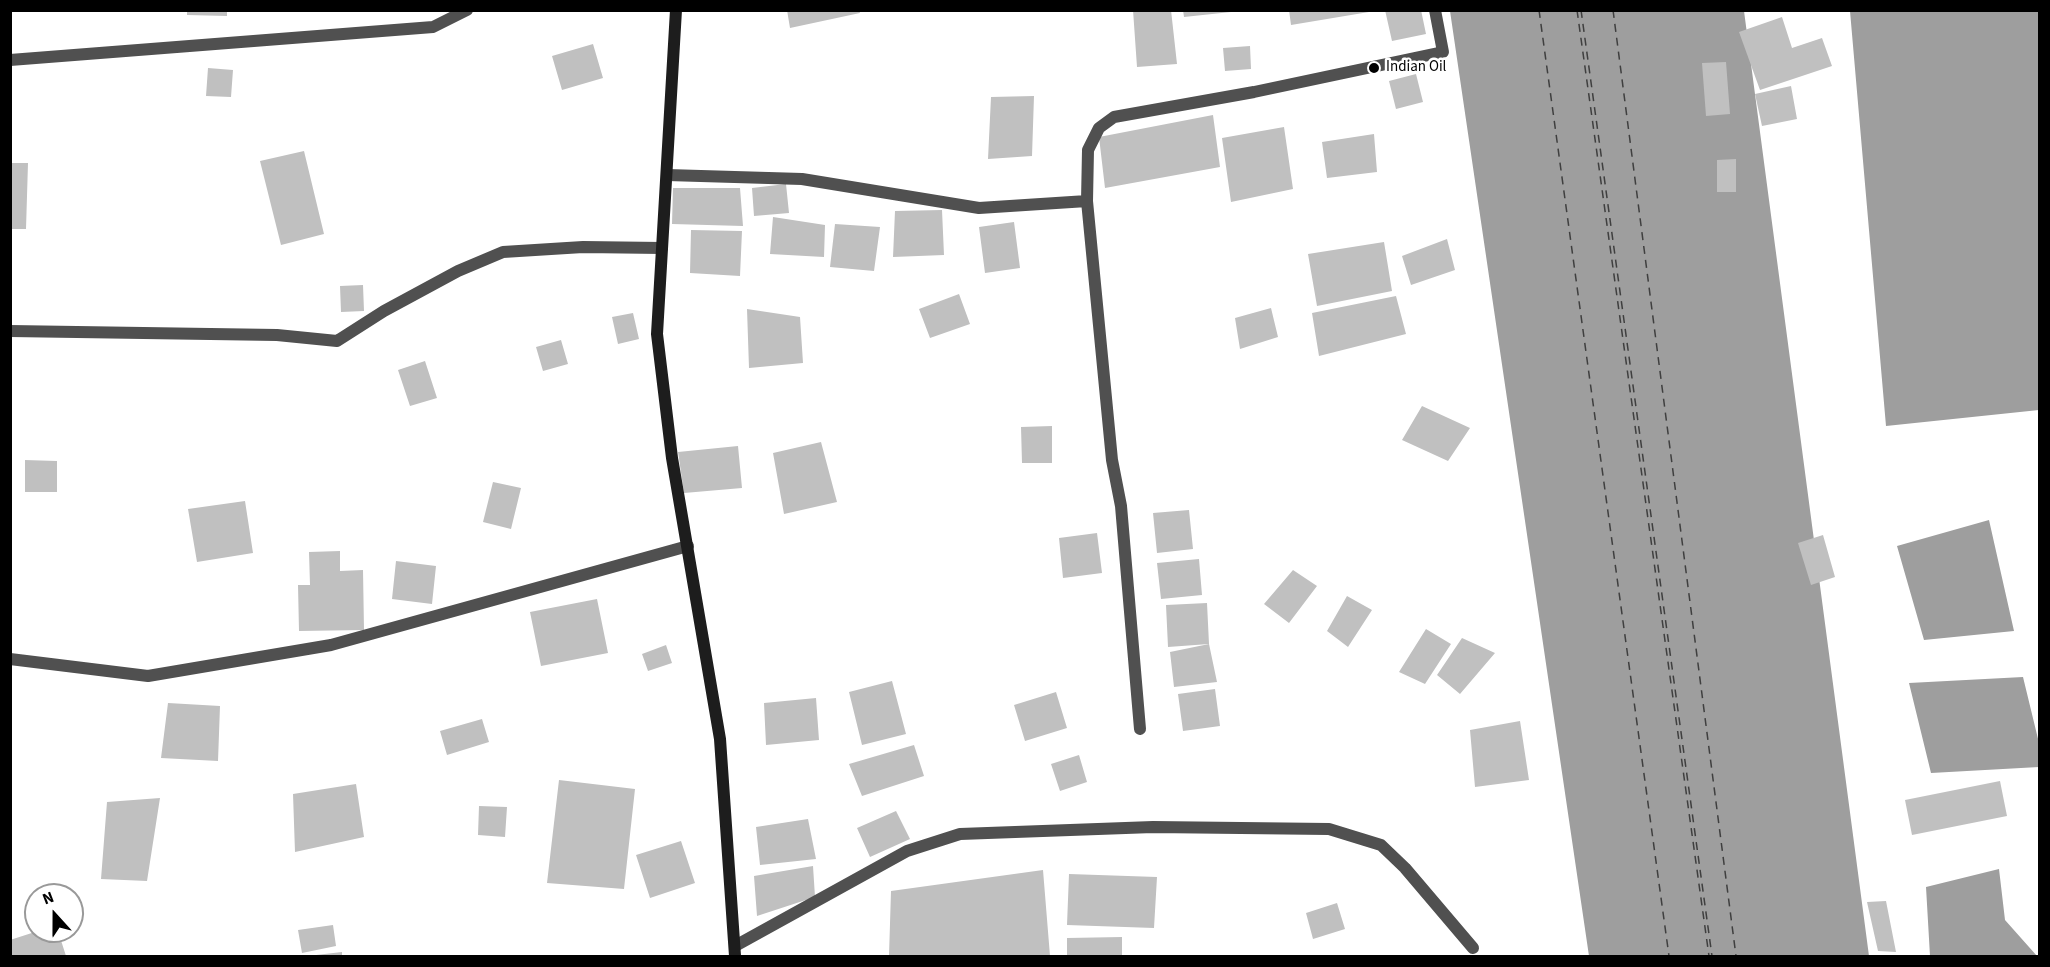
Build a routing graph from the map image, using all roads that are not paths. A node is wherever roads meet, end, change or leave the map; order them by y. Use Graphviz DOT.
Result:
graph roads {
  1 [pos="467,10"];
  2 [pos="676,10"];
  3 [pos="1435,10"];
  4 [pos="10,60"];
  5 [pos="667,175"];
  6 [pos="1087,201"];
  7 [pos="662,248"];
  8 [pos="10,331"];
  9 [pos="688,546"];
  10 [pos="10,659"];
  11 [pos="1140,729"];
  12 [pos="1473,948"];
  13 [pos="735,951"];
  1 -- 4 [label="street"];
  2 -- 5 [label="main road"];
  3 -- 6 [label="street"];
  5 -- 6 [label="street"];
  5 -- 7 [label="main road"];
  6 -- 11 [label="street"];
  7 -- 8 [label="street"];
  7 -- 9 [label="main road"];
  9 -- 10 [label="street"];
  9 -- 13 [label="main road"];
  12 -- 13 [label="street"];
}
